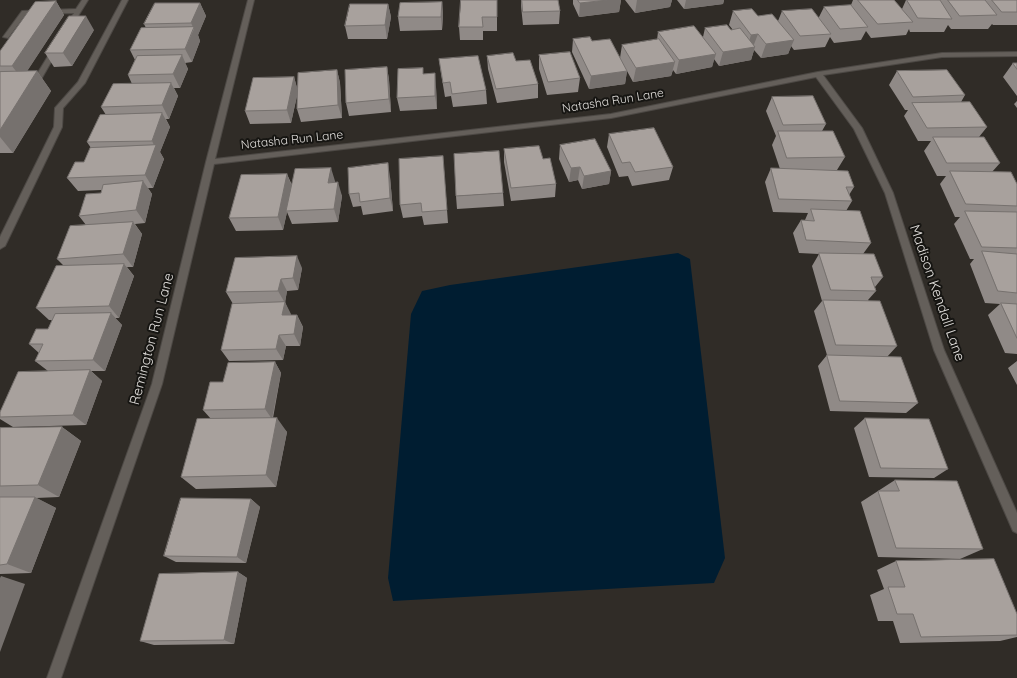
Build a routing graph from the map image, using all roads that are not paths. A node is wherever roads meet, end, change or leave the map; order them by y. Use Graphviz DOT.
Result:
graph roads {
  1 [pos="85,0"];
  2 [pos="125,0"];
  3 [pos="252,0"];
  4 [pos="78,11"];
  5 [pos="3,37"];
  6 [pos="0,45"];
  7 [pos="1017,54"];
  8 [pos="818,74"];
  9 [pos="22,81"];
  10 [pos="210,162"];
  11 [pos="4,229"];
  12 [pos="0,246"];
  13 [pos="1017,527"];
  14 [pos="54,678"];
  1 -- 4 [label="street"];
  2 -- 11 [label="street"];
  3 -- 10 [label="street, Remington Run Lane"];
  4 -- 5 [label="street"];
  4 -- 9 [label="street"];
  5 -- 6 [label="street"];
  7 -- 8 [label="street, Natasha Run Lane"];
  8 -- 10 [label="street, Natasha Run Lane"];
  8 -- 13 [label="street, Madison Kendall Lane"];
  10 -- 14 [label="street, Remington Run Lane"];
  11 -- 12 [label="street"];
}
